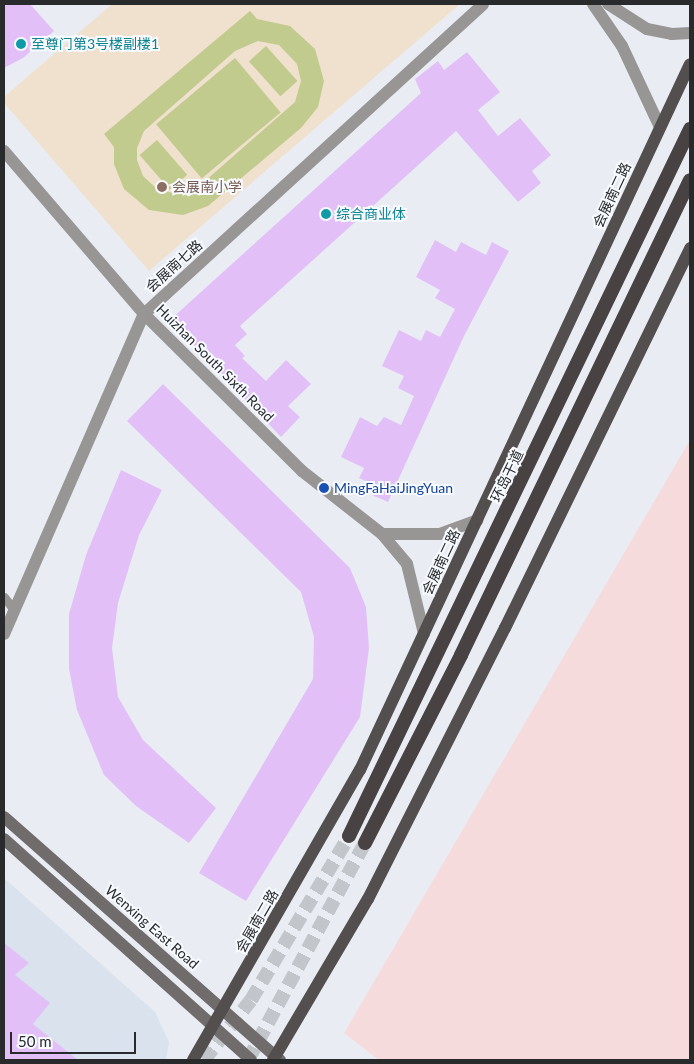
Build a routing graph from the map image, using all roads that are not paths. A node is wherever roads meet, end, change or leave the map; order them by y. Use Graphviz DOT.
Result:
graph roads {
  1 [pos="483,4"];
  2 [pos="593,4"];
  3 [pos="608,4"];
  4 [pos="690,33"];
  5 [pos="690,64"];
  6 [pos="660,127"];
  7 [pos="690,129"];
  8 [pos="4,151"];
  9 [pos="690,180"];
  10 [pos="690,248"];
  11 [pos="144,314"];
  12 [pos="478,520"];
  13 [pos="382,534"];
  14 [pos="4,597"];
  15 [pos="14,610"];
  16 [pos="4,634"];
  17 [pos="424,634"];
  18 [pos="4,817"];
  19 [pos="349,836"];
  20 [pos="4,839"];
  21 [pos="365,843"];
  22 [pos="223,1009"];
  23 [pos="213,1024"];
  24 [pos="276,1059"];
  25 [pos="194,1060"];
  26 [pos="251,1060"];
  1 -- 11 [label="street, 会展南七路"];
  2 -- 6 [label="street"];
  3 -- 4 [label="street"];
  5 -- 6 [label="main road, 会展南二路"];
  6 -- 12 [label="main road, 会展南二路"];
  7 -- 19 [label="highway, 环岛干道"];
  8 -- 11 [label="street, Huizhan South Sixth Road"];
  9 -- 21 [label="highway"];
  10 -- 24 [label="main road"];
  11 -- 13 [label="street, Huizhan South Sixth Road"];
  11 -- 15 [label="street, 会展南七路"];
  12 -- 13 [label="street"];
  12 -- 17 [label="main road, 会展南二路"];
  13 -- 17 [label="street, Huizhan South Sixth Road"];
  14 -- 15 [label="lane"];
  15 -- 16 [label="street, 会展南七路"];
  17 -- 22 [label="main road, 会展南二路"];
  18 -- 22 [label="main road, Wenxing East Road"];
  20 -- 23 [label="main road"];
  22 -- 23 [label="main road, 会展南二路"];
  22 -- 24 [label="main road, Wenxing East Road"];
  23 -- 25 [label="main road, 会展南二路"];
  23 -- 26 [label="main road"];
}
